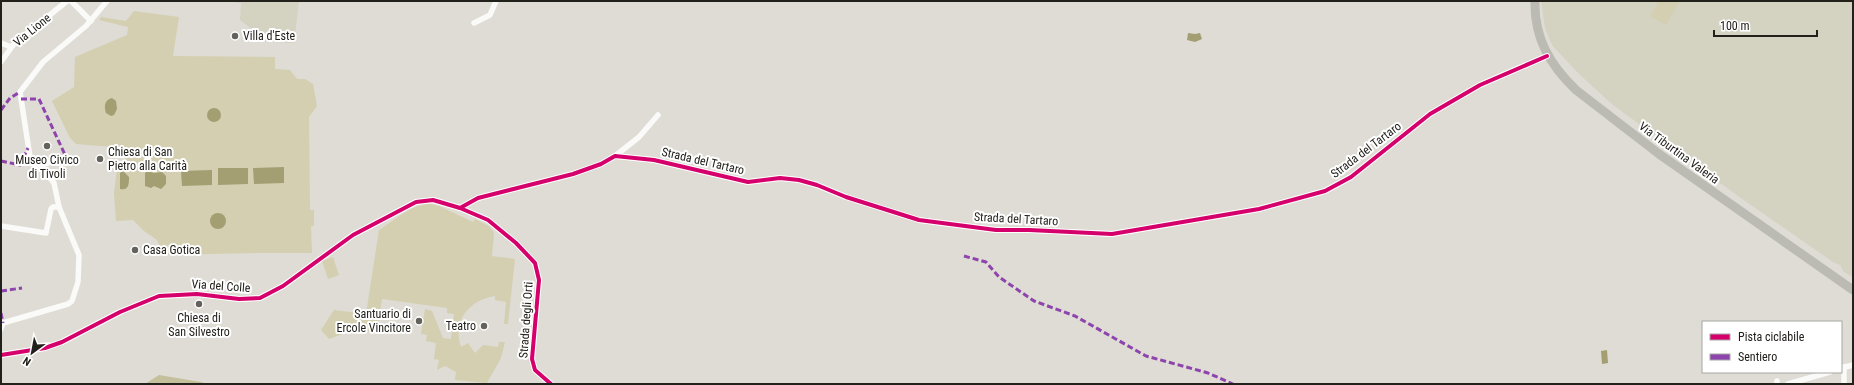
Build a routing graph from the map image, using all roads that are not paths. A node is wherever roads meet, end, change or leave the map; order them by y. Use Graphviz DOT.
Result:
graph roads {
  1 [pos="67,1"];
  2 [pos="71,1"];
  3 [pos="108,1"];
  4 [pos="496,1"];
  5 [pos="1535,1"];
  6 [pos="91,21"];
  7 [pos="474,23"];
  8 [pos="1,43"];
  9 [pos="11,47"];
  10 [pos="1547,56"];
  11 [pos="1,62"];
  12 [pos="658,115"];
  13 [pos="615,156"];
  14 [pos="66,157"];
  15 [pos="37,167"];
  16 [pos="59,207"];
  17 [pos="460,208"];
  18 [pos="1,226"];
  19 [pos="339,245"];
  20 [pos="1853,290"];
  21 [pos="1,329"];
  22 [pos="1,355"];
  23 [pos="1853,365"];
  24 [pos="1843,368"];
  25 [pos="1826,373"];
  26 [pos="551,384"];
  27 [pos="1788,384"];
  28 [pos="1844,384"];
  1 -- 9 [label="street, Via Lione"];
  2 -- 6 [label="street"];
  3 -- 6 [label="street"];
  4 -- 7 [label="street"];
  5 -- 10 [label="main road, Via Tiburtina Valeria"];
  6 -- 15 [label="street"];
  8 -- 9 [label="street"];
  9 -- 11 [label="street, Via Lione"];
  10 -- 13 [label="street, Strada del Tartaro"];
  10 -- 20 [label="main road, Via Tiburtina Valeria"];
  12 -- 13 [label="street"];
  13 -- 17 [label="street"];
  14 -- 15 [label="street"];
  15 -- 16 [label="street"];
  16 -- 18 [label="street"];
  16 -- 21 [label="street"];
  17 -- 19 [label="street, Strada degli Orti"];
  17 -- 26 [label="street, Strada degli Orti"];
  19 -- 22 [label="street, Via del Colle"];
  23 -- 24 [label="street"];
  24 -- 28 [label="street"];
  25 -- 27 [label="street"];
}
